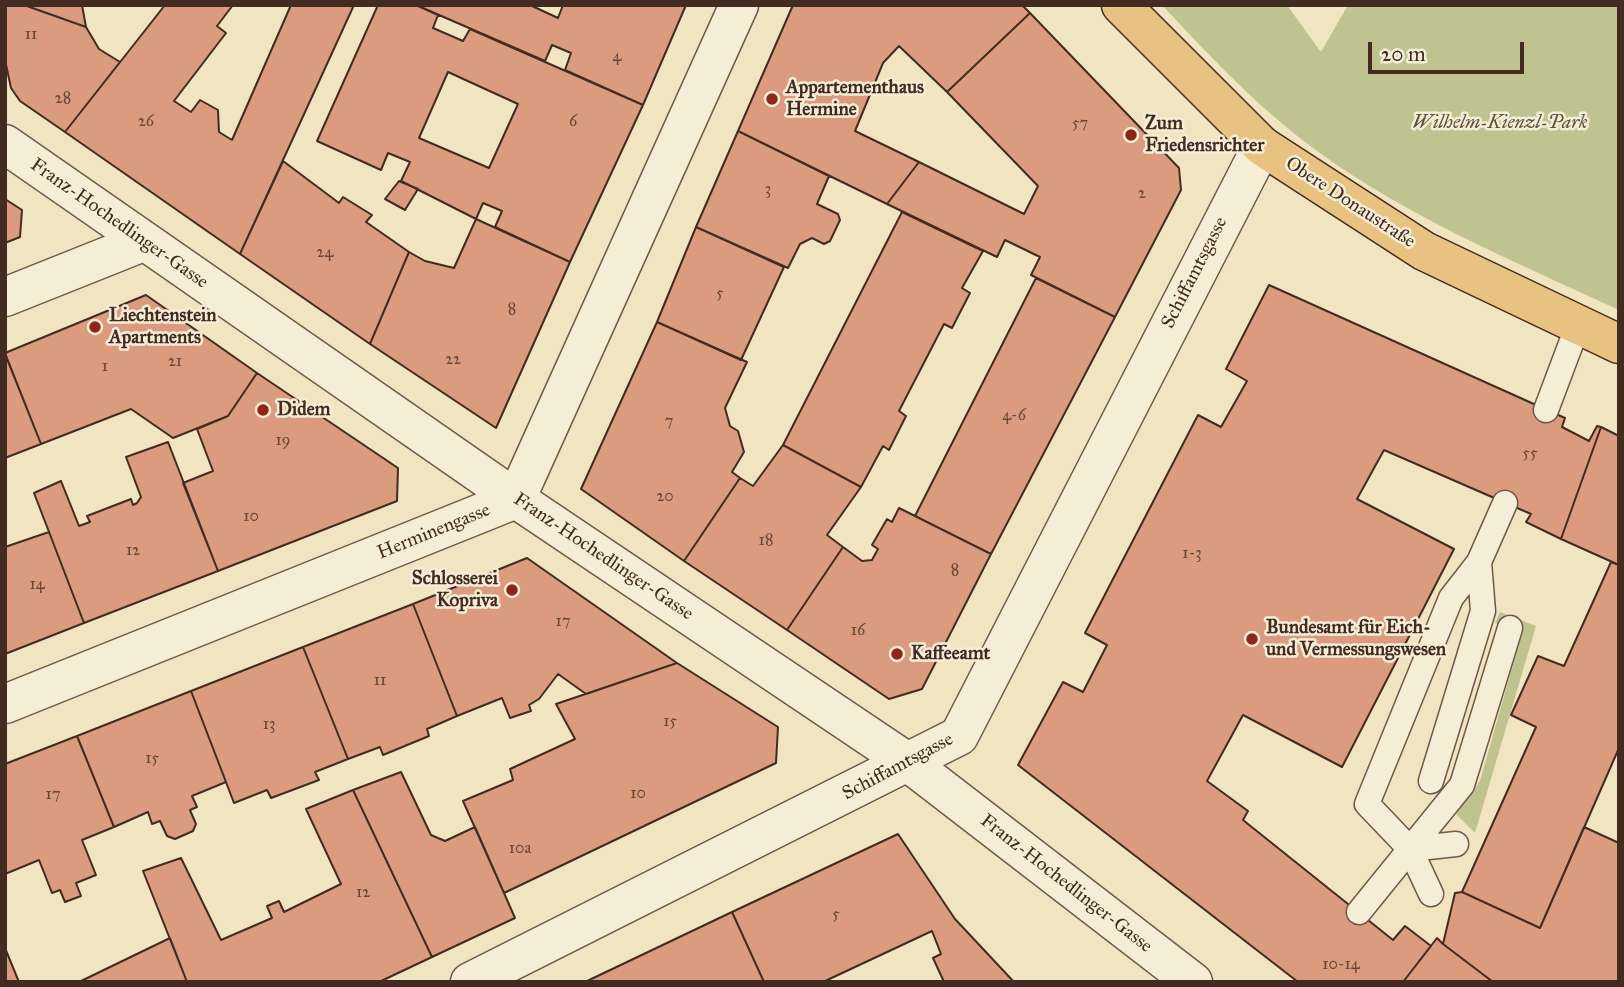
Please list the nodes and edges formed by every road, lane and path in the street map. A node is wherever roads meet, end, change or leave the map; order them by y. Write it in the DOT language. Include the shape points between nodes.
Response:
graph roads {
  1 [pos="740,5"];
  2 [pos="1121,5"];
  3 [pos="5,144"];
  4 [pos="1262,146"];
  5 [pos="143,242"];
  6 [pos="5,297"];
  7 [pos="1578,324"];
  8 [pos="1619,344"];
  9 [pos="1546,410"];
  10 [pos="516,499"];
  11 [pos="1505,503"];
  12 [pos="1479,562"];
  13 [pos="1510,628"];
  14 [pos="5,704"];
  15 [pos="909,763"];
  16 [pos="1431,781"];
  17 [pos="1457,844"];
  18 [pos="1410,849"];
  19 [pos="1431,894"];
  20 [pos="1359,912"];
  21 [pos="516,972"];
  22 [pos="470,982"];
  23 [pos="1193,982"];
  1 -- 10 [label="street"];
  2 -- 4 [label="main road, Obere Donaustraße"];
  3 -- 5 [label="street, Franz-Hochedlinger-Gasse"];
  4 -- 7 [label="main road, Obere Donaustraße" via="1424,251"];
  4 -- 15 [label="street, Schiffamtsgasse" via="959,736"];
  5 -- 6 [label="street"];
  5 -- 10 [label="street, Franz-Hochedlinger-Gasse"];
  7 -- 8 [label="main road, Obere Donaustraße"];
  7 -- 9 [label="lane"];
  10 -- 14 [label="street, Herminengasse"];
  10 -- 15 [label="street, Franz-Hochedlinger-Gasse"];
  11 -- 12 [label="lane"];
  12 -- 16 [label="lane" via="1483,611"];
  12 -- 18 [label="lane" via="1451,598 1367,804"];
  13 -- 18 [label="lane" via="1462,785"];
  15 -- 21 [label="street, Schiffamtsgasse"];
  15 -- 23 [label="street, Franz-Hochedlinger-Gasse"];
  17 -- 18 [label="lane"];
  18 -- 19 [label="lane"];
  18 -- 20 [label="lane"];
  21 -- 22 [label="street, Schiffamtsgasse"];
}
